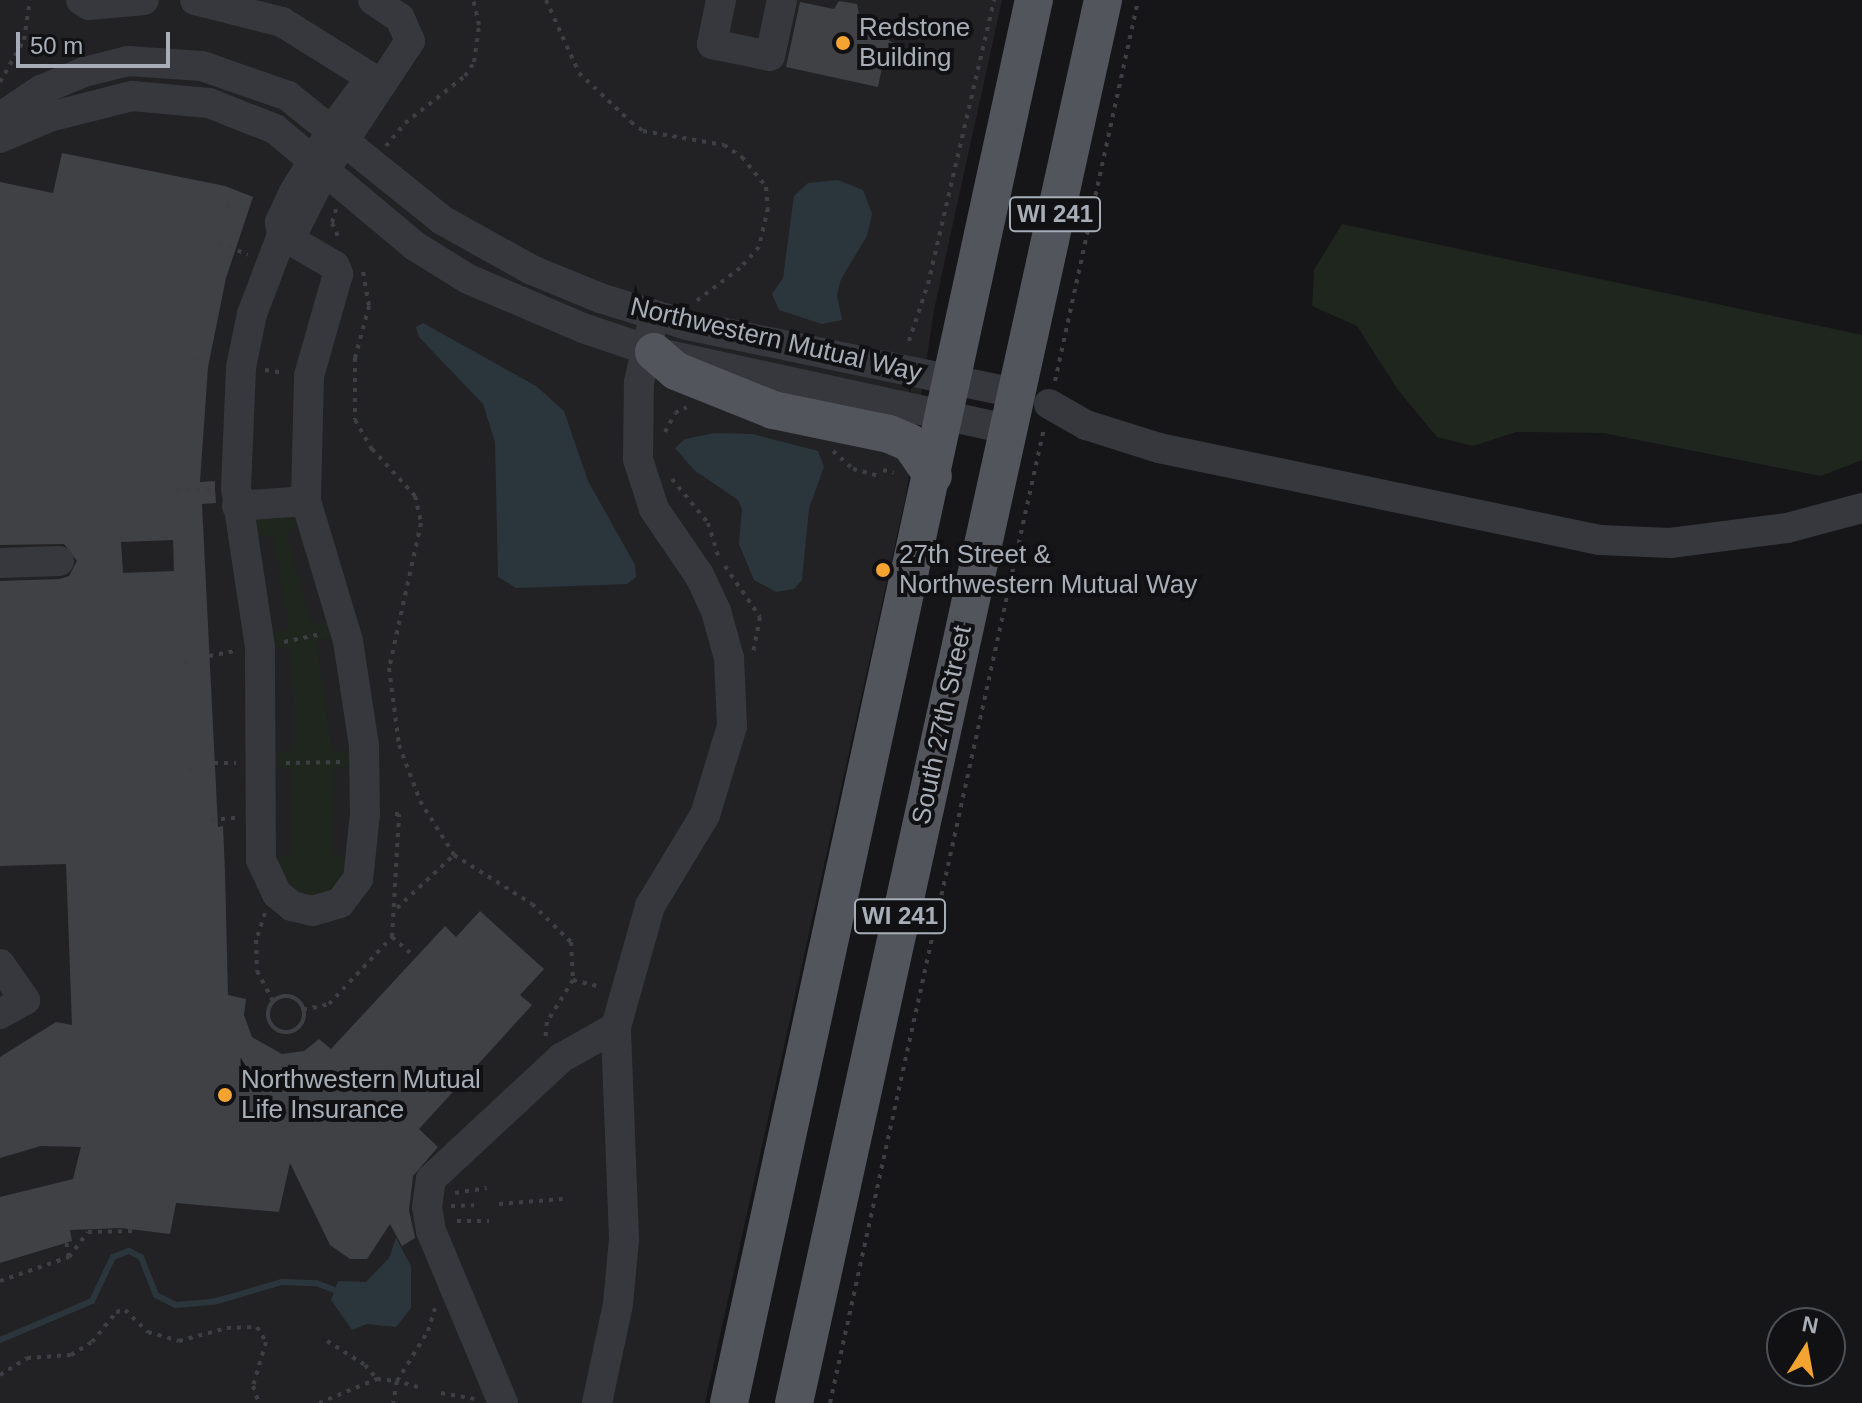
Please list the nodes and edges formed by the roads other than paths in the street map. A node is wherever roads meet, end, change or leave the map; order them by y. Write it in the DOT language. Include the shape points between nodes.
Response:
graph roads {
  1 [pos="81,0"];
  2 [pos="144,0"];
  3 [pos="195,0"];
  4 [pos="373,0"];
  5 [pos="721,0"];
  6 [pos="782,0"];
  7 [pos="1034,0"];
  8 [pos="1103,0"];
  9 [pos="378,82"];
  10 [pos="0,127"];
  11 [pos="338,135"];
  12 [pos="0,138"];
  13 [pos="318,166"];
  14 [pos="282,235"];
  15 [pos="651,339"];
  16 [pos="954,380"];
  17 [pos="1024,409"];
  18 [pos="946,416"];
  19 [pos="933,476"];
  20 [pos="226,498"];
  21 [pos="306,501"];
  22 [pos="1862,508"];
  23 [pos="59,561"];
  24 [pos="0,563"];
  25 [pos="0,964"];
  26 [pos="0,1014"];
  27 [pos="616,1027"];
  28 [pos="491,1400"];
  29 [pos="597,1403"];
  30 [pos="729,1403"];
  31 [pos="794,1403"];
  1 -- 2 [label="street" via="89,5"];
  3 -- 9 [label="street" via="282,22"];
  4 -- 9 [label="street" via="410,31 410,41"];
  5 -- 6 [label="street" via="712,44 770,56"];
  7 -- 16 [label="main road, WI 241"];
  8 -- 17 [label="main road, South 27th Street / WI 241"];
  9 -- 11 [label="street" via="375,97"];
  10 -- 11 [label="street, Northwestern Mutual Way" via="8,112 41,90 128,61 202,66 246,78 288,96"];
  11 -- 13 [label="street"];
  11 -- 15 [label="street, Northwestern Mutual Way" via="442,220"];
  12 -- 13 [label="street, Northwestern Mutual Way" via="87,105 162,95 247,115"];
  13 -- 14 [label="street" via="280,222"];
  13 -- 15 [label="street, Northwestern Mutual Way" via="415,246 468,279"];
  14 -- 20 [label="street" via="252,314"];
  14 -- 21 [label="street" via="335,266 338,274 309,376"];
  15 -- 16 [label="street, Northwestern Mutual Way"];
  15 -- 18 [label="street, Northwestern Mutual Way"];
  15 -- 19 [label="main road" via="676,371 773,410 910,443"];
  15 -- 27 [label="street" via="635,417 638,459 654,509 699,575 716,611 729,658 732,726 705,815 650,906"];
  16 -- 17 [label="street, Northwestern Mutual Way"];
  16 -- 18 [label="main road, WI 241"];
  17 -- 18 [label="street, Northwestern Mutual Way"];
  17 -- 22 [label="street" via="1159,448 1600,540 1670,543 1787,528"];
  17 -- 31 [label="main road, South 27th Street / WI 241"];
  18 -- 19 [label="main road, WI 241"];
  19 -- 30 [label="main road, WI 241"];
  20 -- 21 [label="street"];
  20 -- 21 [label="street" via="260,647 261,860 277,894 292,906 312,911 328,909 350,894 363,853 365,762 344,629"];
  23 -- 24 [label="street"];
  25 -- 26 [label="street" via="25,1000"];
  27 -- 28 [label="street" via="561,1058 431,1179 431,1231"];
  27 -- 29 [label="street" via="624,1239 618,1304"];
}
